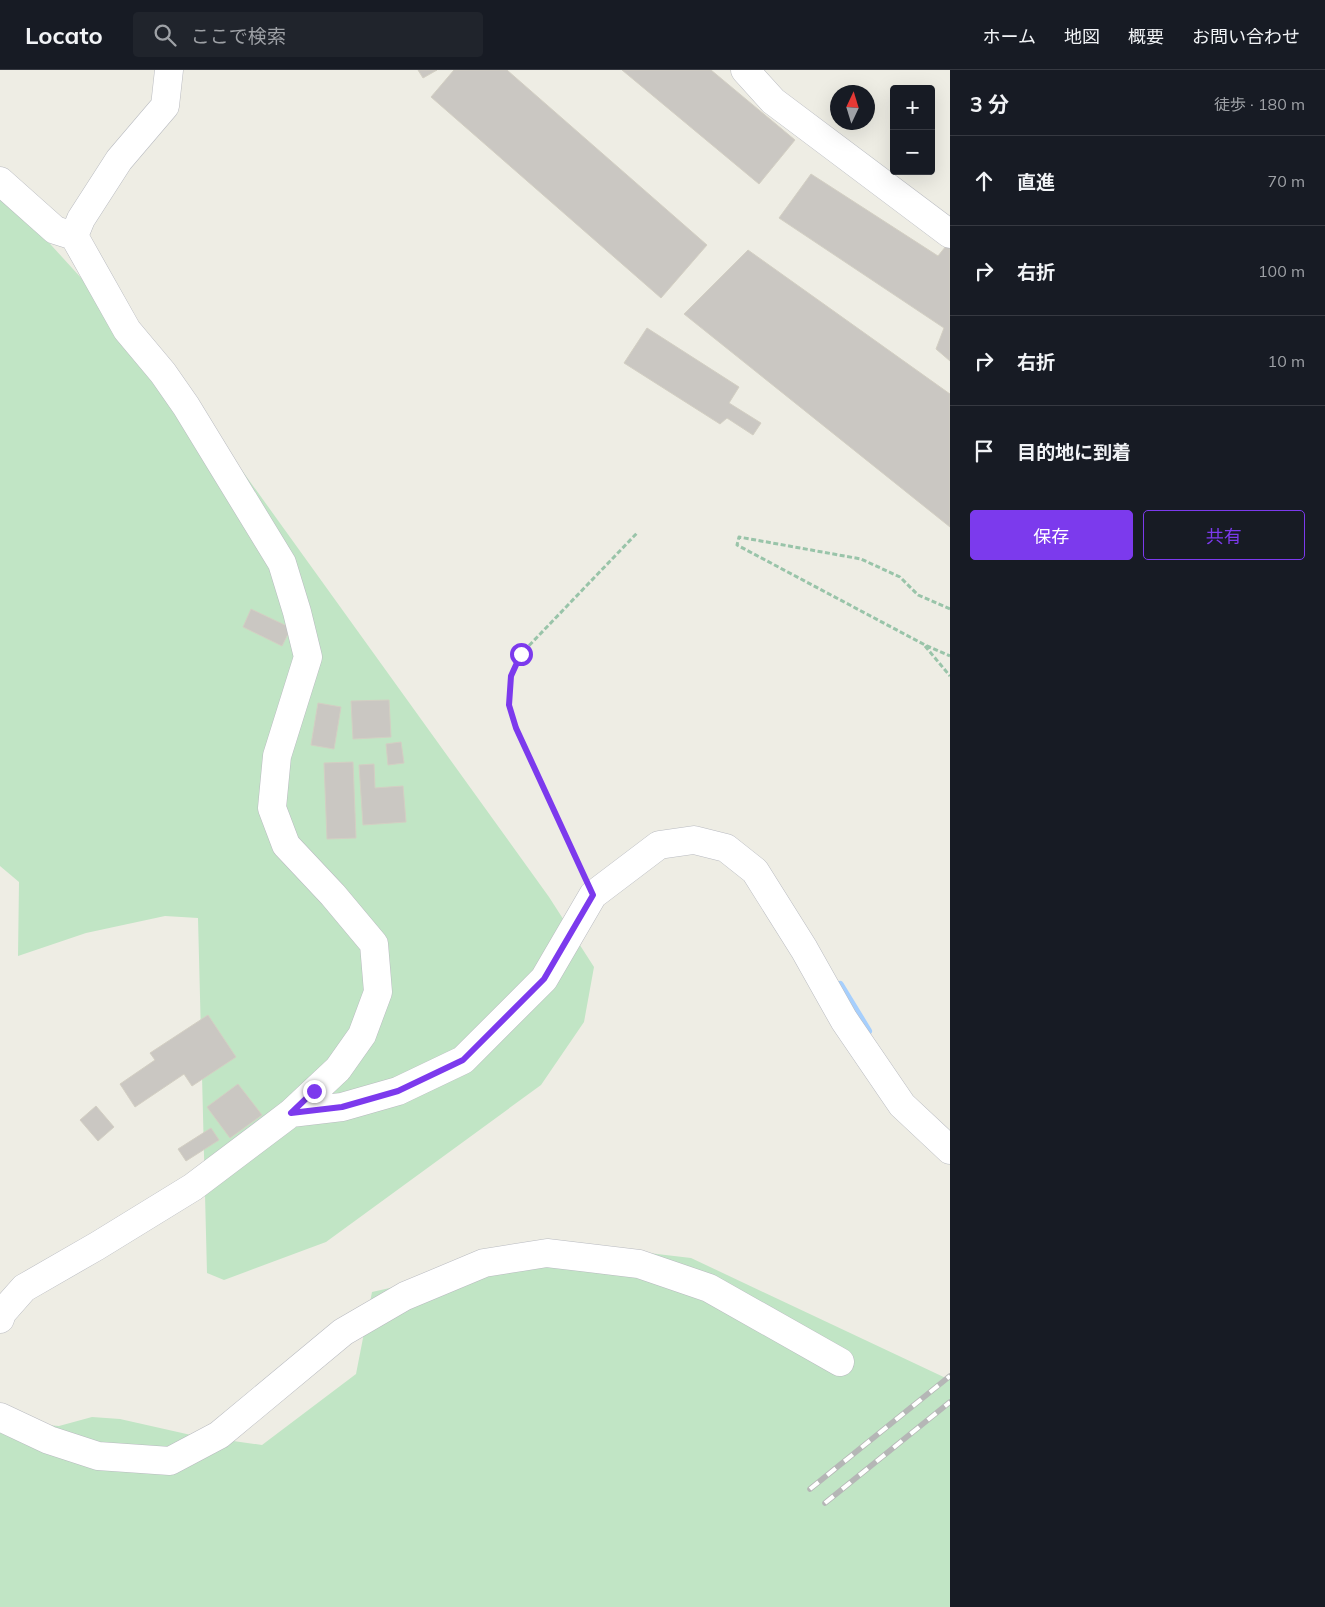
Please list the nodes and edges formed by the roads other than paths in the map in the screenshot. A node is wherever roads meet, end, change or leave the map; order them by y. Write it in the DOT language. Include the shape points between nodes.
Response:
graph roads {
  1 [pos="169,70"];
  2 [pos="744,70"];
  3 [pos="0,181"];
  4 [pos="950,234"];
  5 [pos="74,236"];
  6 [pos="291,1113"];
  7 [pos="950,1150"];
  8 [pos="0,1319"];
  9 [pos="840,1362"];
  10 [pos="0,1417"];
  1 -- 5 [label="street" via="165,106 119,160 81,219"];
  2 -- 4 [label="street" via="773,101"];
  3 -- 5 [label="street" via="55,230"];
  5 -- 6 [label="street" via="127,330 163,372 186,406 282,563 297,612 308,657 277,756 272,808 286,845 374,944 378,992 362,1035 338,1069"];
  6 -- 7 [label="street" via="342,1107 398,1091 463,1060 544,979 593,895 660,845 694,840 726,848 755,871 844,1020 902,1105"];
  6 -- 8 [label="street" via="193,1187 24,1288"];
  9 -- 10 [label="street" via="709,1288 639,1264 547,1253 484,1263 405,1296 343,1332 219,1435 170,1461 98,1456 49,1440"];
}
